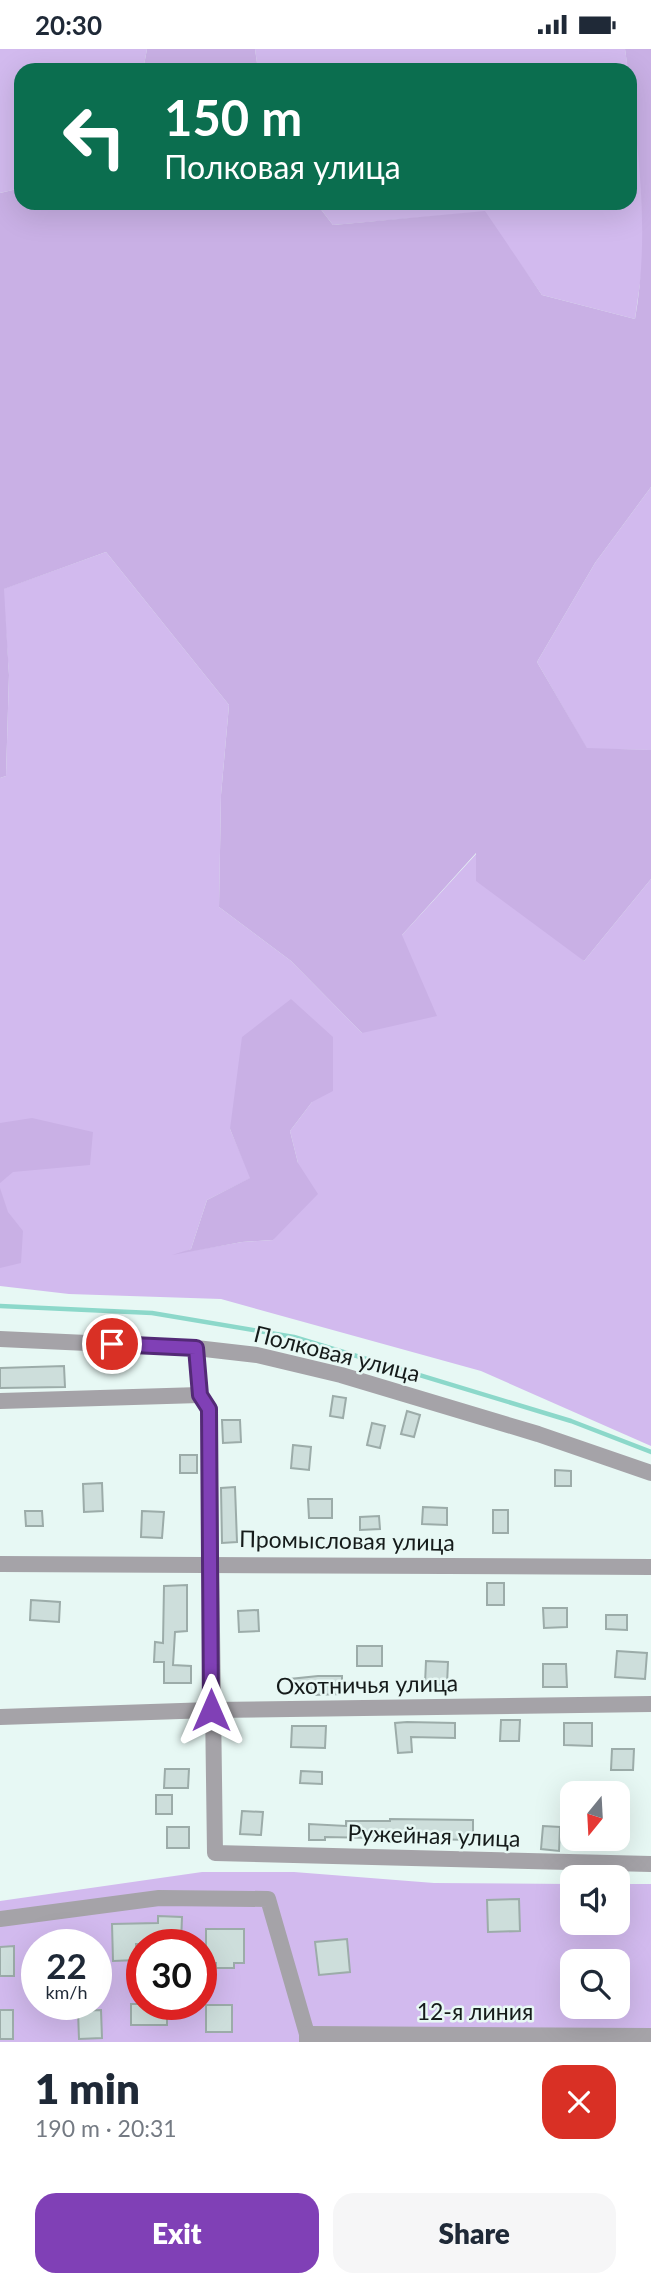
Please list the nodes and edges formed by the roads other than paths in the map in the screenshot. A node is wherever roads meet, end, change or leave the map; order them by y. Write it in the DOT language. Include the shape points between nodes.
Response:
graph roads {
  1 [pos="0,1339"];
  2 [pos="196,1348"];
  3 [pos="200,1395"];
  4 [pos="0,1401"];
  5 [pos="651,1473"];
  6 [pos="210,1563"];
  7 [pos="0,1564"];
  8 [pos="651,1567"];
  9 [pos="651,1704"];
  10 [pos="211,1710"];
  11 [pos="0,1717"];
  12 [pos="651,1864"];
  13 [pos="0,1919"];
  14 [pos="651,2036"];
  15 [pos="307,2038"];
  1 -- 2 [label="street, Полковая улица"];
  2 -- 3 [label="street"];
  2 -- 5 [label="street, Полковая улица" via="257,1355 341,1375"];
  3 -- 4 [label="street"];
  3 -- 6 [label="street" via="209,1409"];
  6 -- 7 [label="street, Промысловая улица"];
  6 -- 8 [label="street, Промысловая улица"];
  6 -- 10 [label="street"];
  9 -- 10 [label="street, Охотничья улица"];
  10 -- 11 [label="street, Охотничья улица"];
  10 -- 12 [label="street, Ружейная улица" via="215,1853"];
  13 -- 15 [label="street" via="159,1898 268,1899"];
  14 -- 15 [label="street, 12-я линия"];
}
